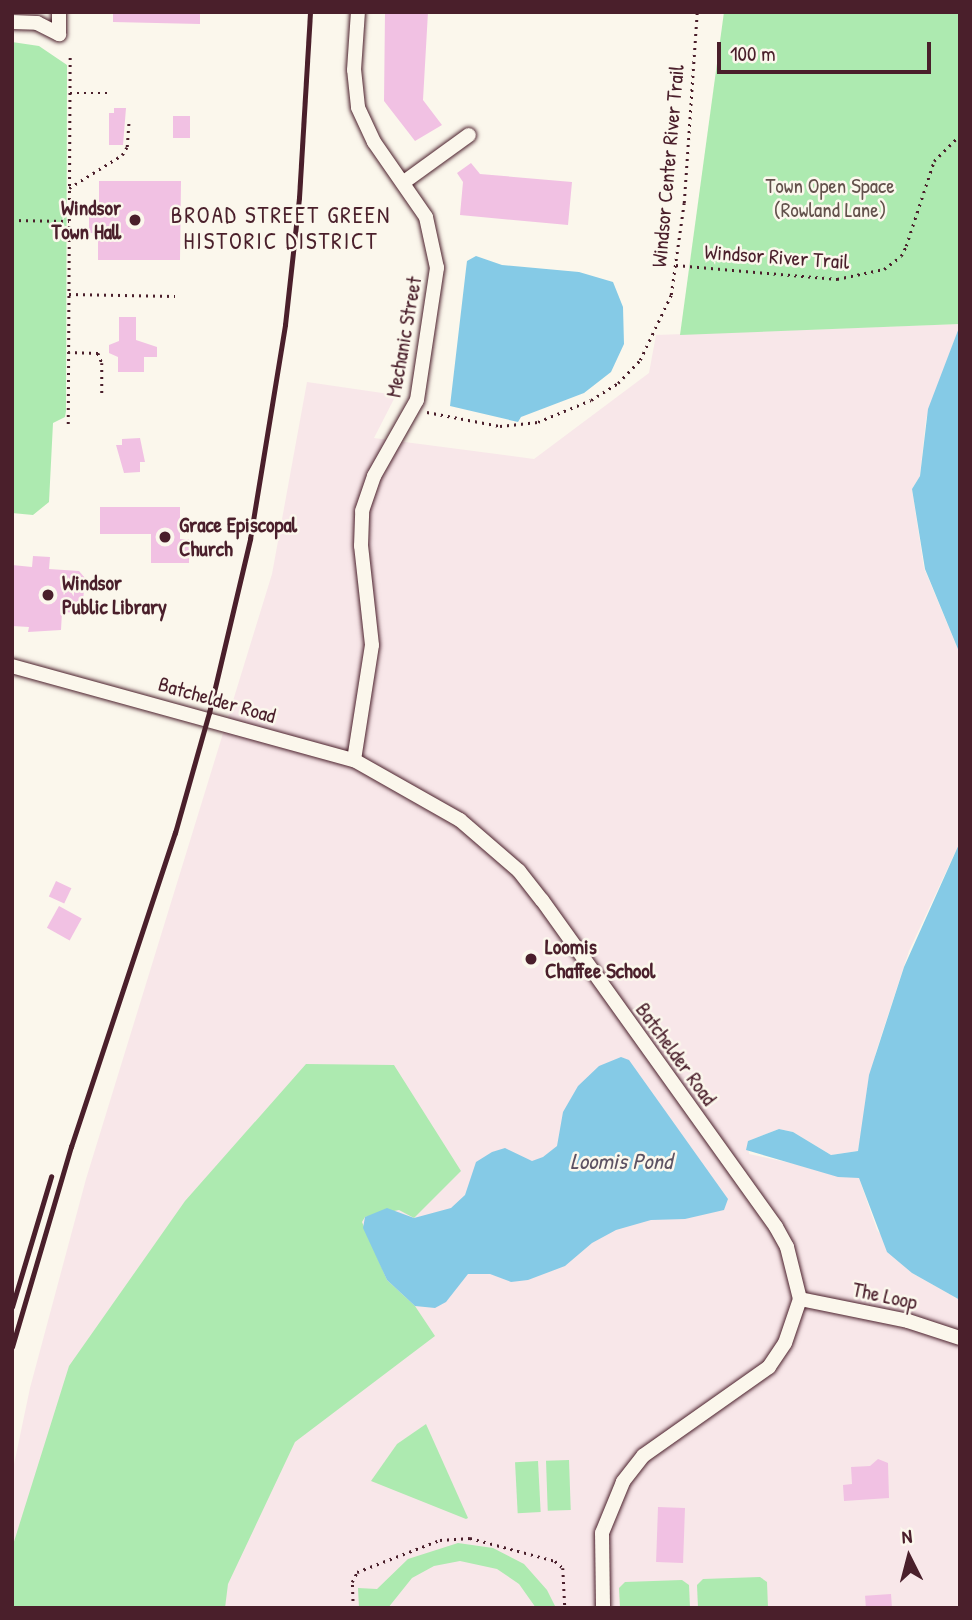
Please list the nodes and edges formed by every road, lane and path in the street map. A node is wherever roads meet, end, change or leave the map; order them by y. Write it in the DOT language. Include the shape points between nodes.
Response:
graph roads {
  1 [pos="59,12"];
  2 [pos="358,12"];
  3 [pos="697,12"];
  4 [pos="12,22"];
  5 [pos="70,56"];
  6 [pos="69,93"];
  7 [pos="108,93"];
  8 [pos="129,120"];
  9 [pos="469,135"];
  10 [pos="960,135"];
  11 [pos="404,182"];
  12 [pos="69,188"];
  13 [pos="12,220"];
  14 [pos="69,221"];
  15 [pos="676,265"];
  16 [pos="69,294"];
  17 [pos="175,296"];
  18 [pos="68,352"];
  19 [pos="102,393"];
  20 [pos="414,408"];
  21 [pos="68,425"];
  22 [pos="12,666"];
  23 [pos="354,760"];
  24 [pos="800,1299"];
  25 [pos="960,1338"];
  26 [pos="353,1608"];
  27 [pos="565,1608"];
  28 [pos="603,1608"];
  1 -- 4 [label="street" via="59,34 37,23"];
  2 -- 11 [label="street, Mechanic Street" via="354,71 358,107 374,142"];
  3 -- 15 [label="path, Windsor Center River Trail"];
  5 -- 6 [label="path"];
  6 -- 7 [label="path"];
  6 -- 12 [label="path"];
  8 -- 12 [label="path" via="122,155"];
  9 -- 11 [label="street"];
  10 -- 15 [label="path, Windsor River Trail" via="934,161 916,223 894,263 850,279"];
  11 -- 20 [label="street, Mechanic Street" via="426,217 437,268"];
  12 -- 14 [label="path"];
  13 -- 14 [label="path"];
  14 -- 16 [label="path"];
  15 -- 20 [label="path, Windsor Center River Trail" via="668,308 640,359 618,383 576,408 538,422 500,425"];
  16 -- 17 [label="path"];
  16 -- 18 [label="path"];
  18 -- 19 [label="path" via="97,352 102,363"];
  18 -- 21 [label="path"];
  20 -- 23 [label="street, Mechanic Street" via="374,476 362,511 360,546 372,645"];
  22 -- 23 [label="street, Batchelder Road"];
  23 -- 24 [label="street, Batchelder Road" via="460,820 519,871 776,1227 787,1247"];
  24 -- 25 [label="street, The Loop" via="908,1321"];
  24 -- 28 [label="street" via="785,1342 769,1367 643,1456 623,1482 602,1533"];
  26 -- 27 [label="path" via="352,1582 357,1572 440,1540 470,1538 555,1561 563,1567"];
}
